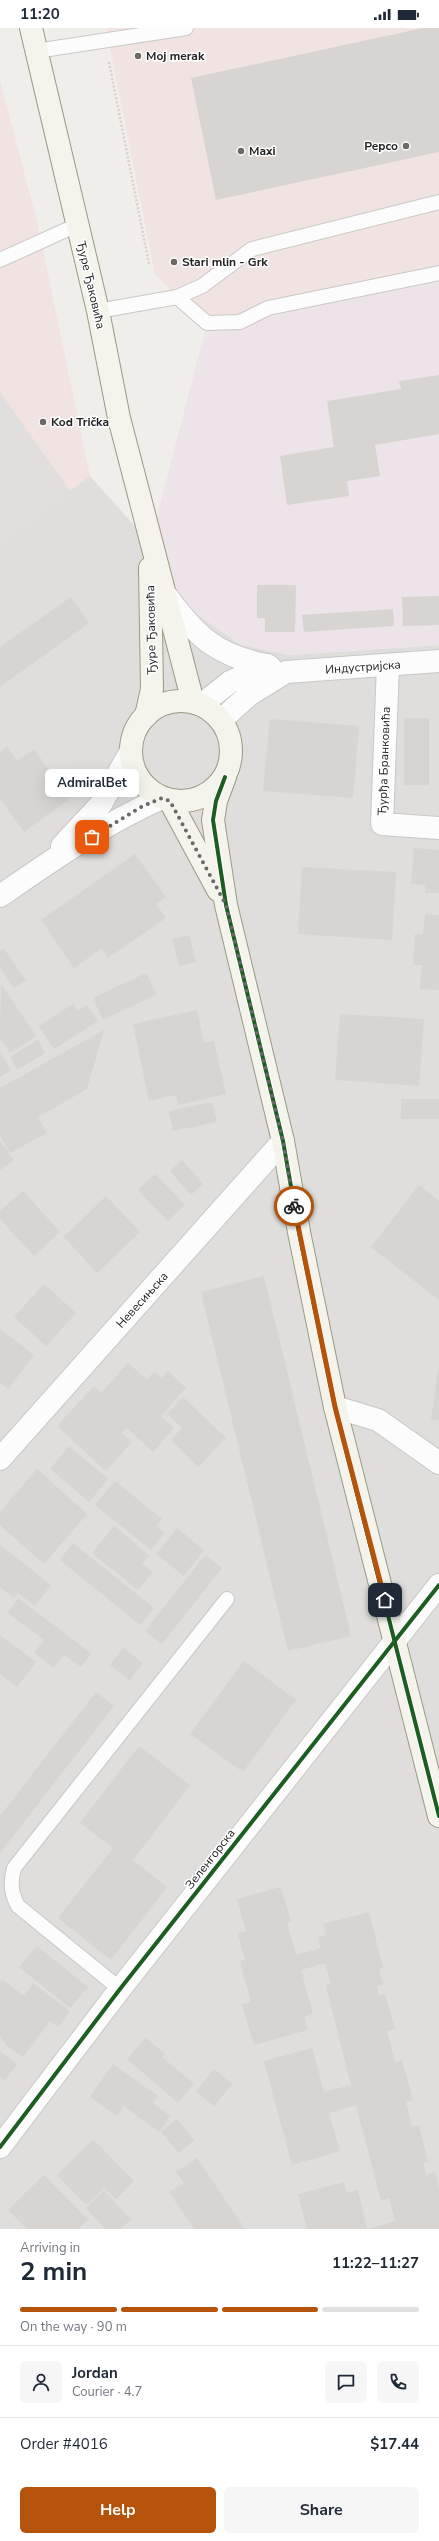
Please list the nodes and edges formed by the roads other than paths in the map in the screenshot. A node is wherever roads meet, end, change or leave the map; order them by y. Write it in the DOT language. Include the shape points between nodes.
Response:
graph roads {
  1 [pos="31,28"];
  2 [pos="186,28"];
  3 [pos="36,51"];
  4 [pos="439,202"];
  5 [pos="77,225"];
  6 [pos="0,260"];
  7 [pos="439,273"];
  8 [pos="177,297"];
  9 [pos="98,311"];
  10 [pos="150,543"];
  11 [pos="166,595"];
  12 [pos="439,661"];
  13 [pos="388,665"];
  14 [pos="277,669"];
  15 [pos="197,704"];
  16 [pos="146,716"];
  17 [pos="221,720"];
  18 [pos="131,751"];
  19 [pos="225,777"];
  20 [pos="166,800"];
  21 [pos="439,828"];
  22 [pos="44,866"];
  23 [pos="0,896"];
  24 [pos="226,905"];
  25 [pos="283,1141"];
  26 [pos="335,1407"];
  27 [pos="0,1459"];
  28 [pos="439,1463"];
  29 [pos="439,1586"];
  30 [pos="227,1599"];
  31 [pos="396,1642"];
  32 [pos="439,1816"];
  33 [pos="120,1989"];
  34 [pos="0,2147"];
  1 -- 3 [label="street, Ђуре Ђаковића"];
  2 -- 3 [label="lane"];
  3 -- 5 [label="street, Ђуре Ђаковића"];
  4 -- 8 [label="lane" via="252,249 202,286"];
  5 -- 6 [label="lane"];
  5 -- 9 [label="street, Ђуре Ђаковића"];
  7 -- 8 [label="lane" via="268,308 240,322 207,323"];
  8 -- 9 [label="lane"];
  9 -- 10 [label="street, Ђуре Ђаковића" via="119,418"];
  10 -- 11 [label="street, Ђуре Ђаковића"];
  10 -- 16 [label="street, Ђуре Ђаковића" via="152,689"];
  11 -- 14 [label="street" via="189,626 218,648 240,660"];
  11 -- 15 [label="street, Ђуре Ђаковића"];
  12 -- 13 [label="street, Индустријска"];
  13 -- 14 [label="street, Индустријска"];
  13 -- 21 [label="street, Ђурђа Бранковића" via="382,824"];
  14 -- 15 [label="street, Индустријска" via="230,682"];
  14 -- 17 [label="street, Индустријска"];
  15 -- 16 [label="street" via="168,703"];
  15 -- 17 [label="street"];
  16 -- 18 [label="street" via="133,738"];
  17 -- 19 [label="street" via="232,748"];
  18 -- 20 [label="street" via="139,779 149,790"];
  18 -- 22 [label="street" via="101,804"];
  19 -- 20 [label="street" via="215,789 201,798 186,802"];
  19 -- 24 [label="street" via="216,800 213,820"];
  20 -- 22 [label="street" via="141,807"];
  20 -- 24 [label="street"];
  22 -- 23 [label="street"];
  24 -- 25 [label="street"];
  25 -- 26 [label="street"];
  25 -- 27 [label="street, Невесињска"];
  26 -- 28 [label="street" via="378,1420"];
  26 -- 31 [label="street"];
  29 -- 31 [label="street, Зеленгорска"];
  30 -- 33 [label="lane" via="14,1868 11,1877 13,1897 18,1906"];
  31 -- 32 [label="street"];
  31 -- 33 [label="street, Зеленгорска"];
  33 -- 34 [label="street, Зеленгорска"];
}
